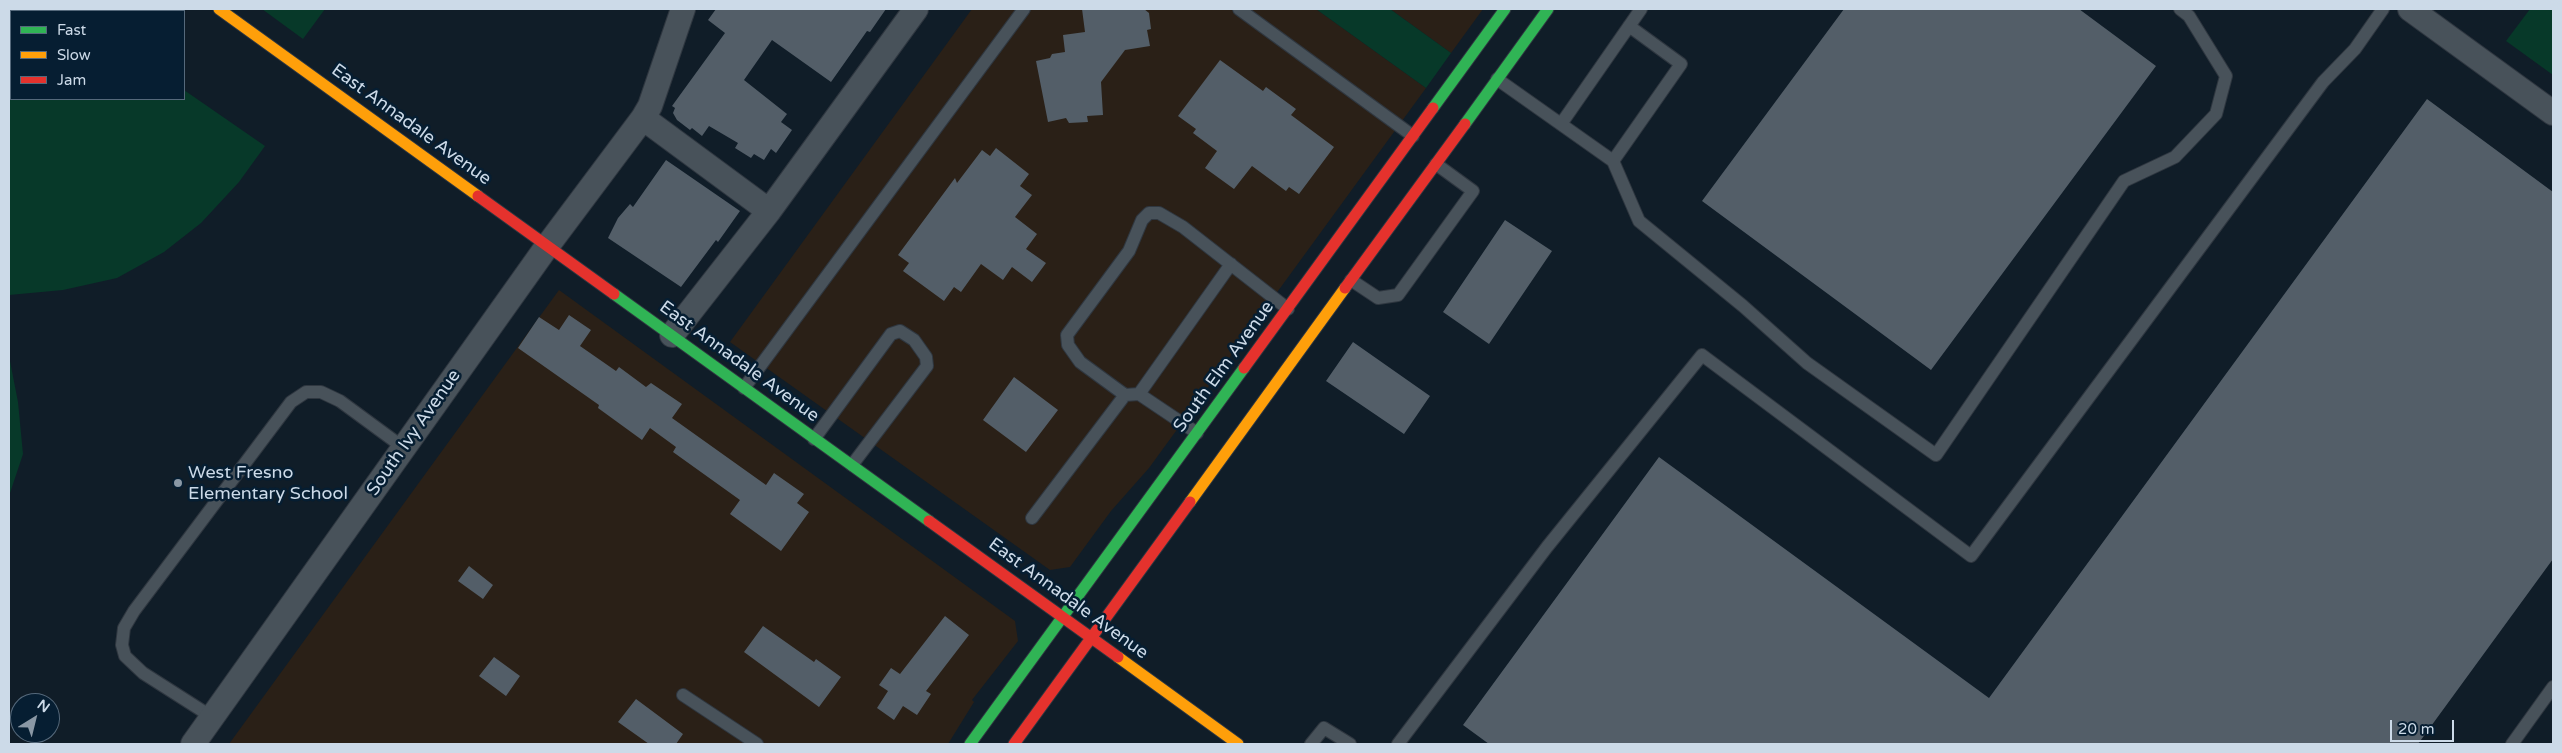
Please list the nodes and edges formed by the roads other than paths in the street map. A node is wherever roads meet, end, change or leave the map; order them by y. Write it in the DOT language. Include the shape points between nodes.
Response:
graph roads {
  1 [pos="219,9"];
  2 [pos="683,9"];
  3 [pos="916,9"];
  4 [pos="1024,9"];
  5 [pos="1239,9"];
  6 [pos="1505,9"];
  7 [pos="1548,9"];
  8 [pos="1641,9"];
  9 [pos="2180,9"];
  10 [pos="2384,9"];
  11 [pos="2410,9"];
  12 [pos="1629,26"];
  13 [pos="1497,79"];
  14 [pos="2553,113"];
  15 [pos="644,118"];
  16 [pos="1562,124"];
  17 [pos="1413,136"];
  18 [pos="1613,161"];
  19 [pos="1436,164"];
  20 [pos="769,211"];
  21 [pos="548,245"];
  22 [pos="1231,264"];
  23 [pos="1351,280"];
  24 [pos="1288,309"];
  25 [pos="672,335"];
  26 [pos="744,388"];
  27 [pos="1139,394"];
  28 [pos="1125,395"];
  29 [pos="1198,433"];
  30 [pos="814,439"];
  31 [pos="404,448"];
  32 [pos="852,465"];
  33 [pos="1032,518"];
  34 [pos="1064,617"];
  35 [pos="1092,637"];
  36 [pos="2553,687"];
  37 [pos="683,695"];
  38 [pos="212,717"];
  39 [pos="193,744"];
  40 [pos="756,744"];
  41 [pos="970,744"];
  42 [pos="1014,744"];
  43 [pos="1238,744"];
  44 [pos="1311,744"];
  45 [pos="1350,744"];
  46 [pos="1398,744"];
  47 [pos="2512,744"];
  1 -- 21 [label="main road, East Annadale Avenue"];
  2 -- 15 [label="street, South Ivy Avenue"];
  3 -- 20 [label="street"];
  4 -- 26 [label="lane"];
  5 -- 17 [label="lane"];
  6 -- 17 [label="main road, South Elm Avenue"];
  7 -- 13 [label="main road"];
  8 -- 12 [label="lane"];
  9 -- 18 [label="lane" via="2189,16 2226,76 2216,114 2175,157 2124,181 1936,454 1807,363 1743,306 1639,222"];
  10 -- 46 [label="lane" via="2355,49 2323,82 1971,556 1702,355 1547,547"];
  11 -- 14 [label="street"];
  12 -- 16 [label="lane"];
  12 -- 18 [label="lane" via="1681,64"];
  13 -- 16 [label="lane"];
  13 -- 19 [label="main road"];
  15 -- 20 [label="street"];
  15 -- 21 [label="street, South Ivy Avenue"];
  16 -- 18 [label="lane"];
  17 -- 24 [label="main road, South Elm Avenue"];
  19 -- 23 [label="main road"];
  19 -- 23 [label="lane" via="1473,191 1398,295 1378,298"];
  20 -- 25 [label="street"];
  21 -- 25 [label="main road, East Annadale Avenue"];
  21 -- 31 [label="street, South Ivy Avenue"];
  22 -- 24 [label="lane"];
  22 -- 27 [label="lane"];
  22 -- 28 [label="lane" via="1183,226 1159,213 1149,213 1142,220 1129,251 1067,335 1068,345 1080,362"];
  23 -- 35 [label="main road"];
  24 -- 29 [label="main road, South Elm Avenue"];
  25 -- 26 [label="main road, East Annadale Avenue"];
  26 -- 30 [label="main road, East Annadale Avenue"];
  27 -- 28 [label="lane"];
  27 -- 29 [label="lane"];
  28 -- 33 [label="lane"];
  29 -- 34 [label="main road, South Elm Avenue"];
  30 -- 32 [label="main road, East Annadale Avenue"];
  30 -- 32 [label="lane" via="891,334 900,331 914,340 926,357 927,366"];
  31 -- 38 [label="street, South Ivy Avenue"];
  31 -- 38 [label="lane" via="340,401 321,392 306,392 291,402 134,611 124,628 122,645 126,656 143,673"];
  32 -- 34 [label="main road, East Annadale Avenue"];
  34 -- 35 [label="main road, East Annadale Avenue"];
  34 -- 41 [label="main road, South Elm Avenue"];
  35 -- 42 [label="main road"];
  35 -- 43 [label="main road, East Annadale Avenue"];
  36 -- 47 [label="lane"];
  37 -- 40 [label="lane"];
  38 -- 39 [label="street, South Ivy Avenue"];
  44 -- 45 [label="lane" via="1324,728"];
}
